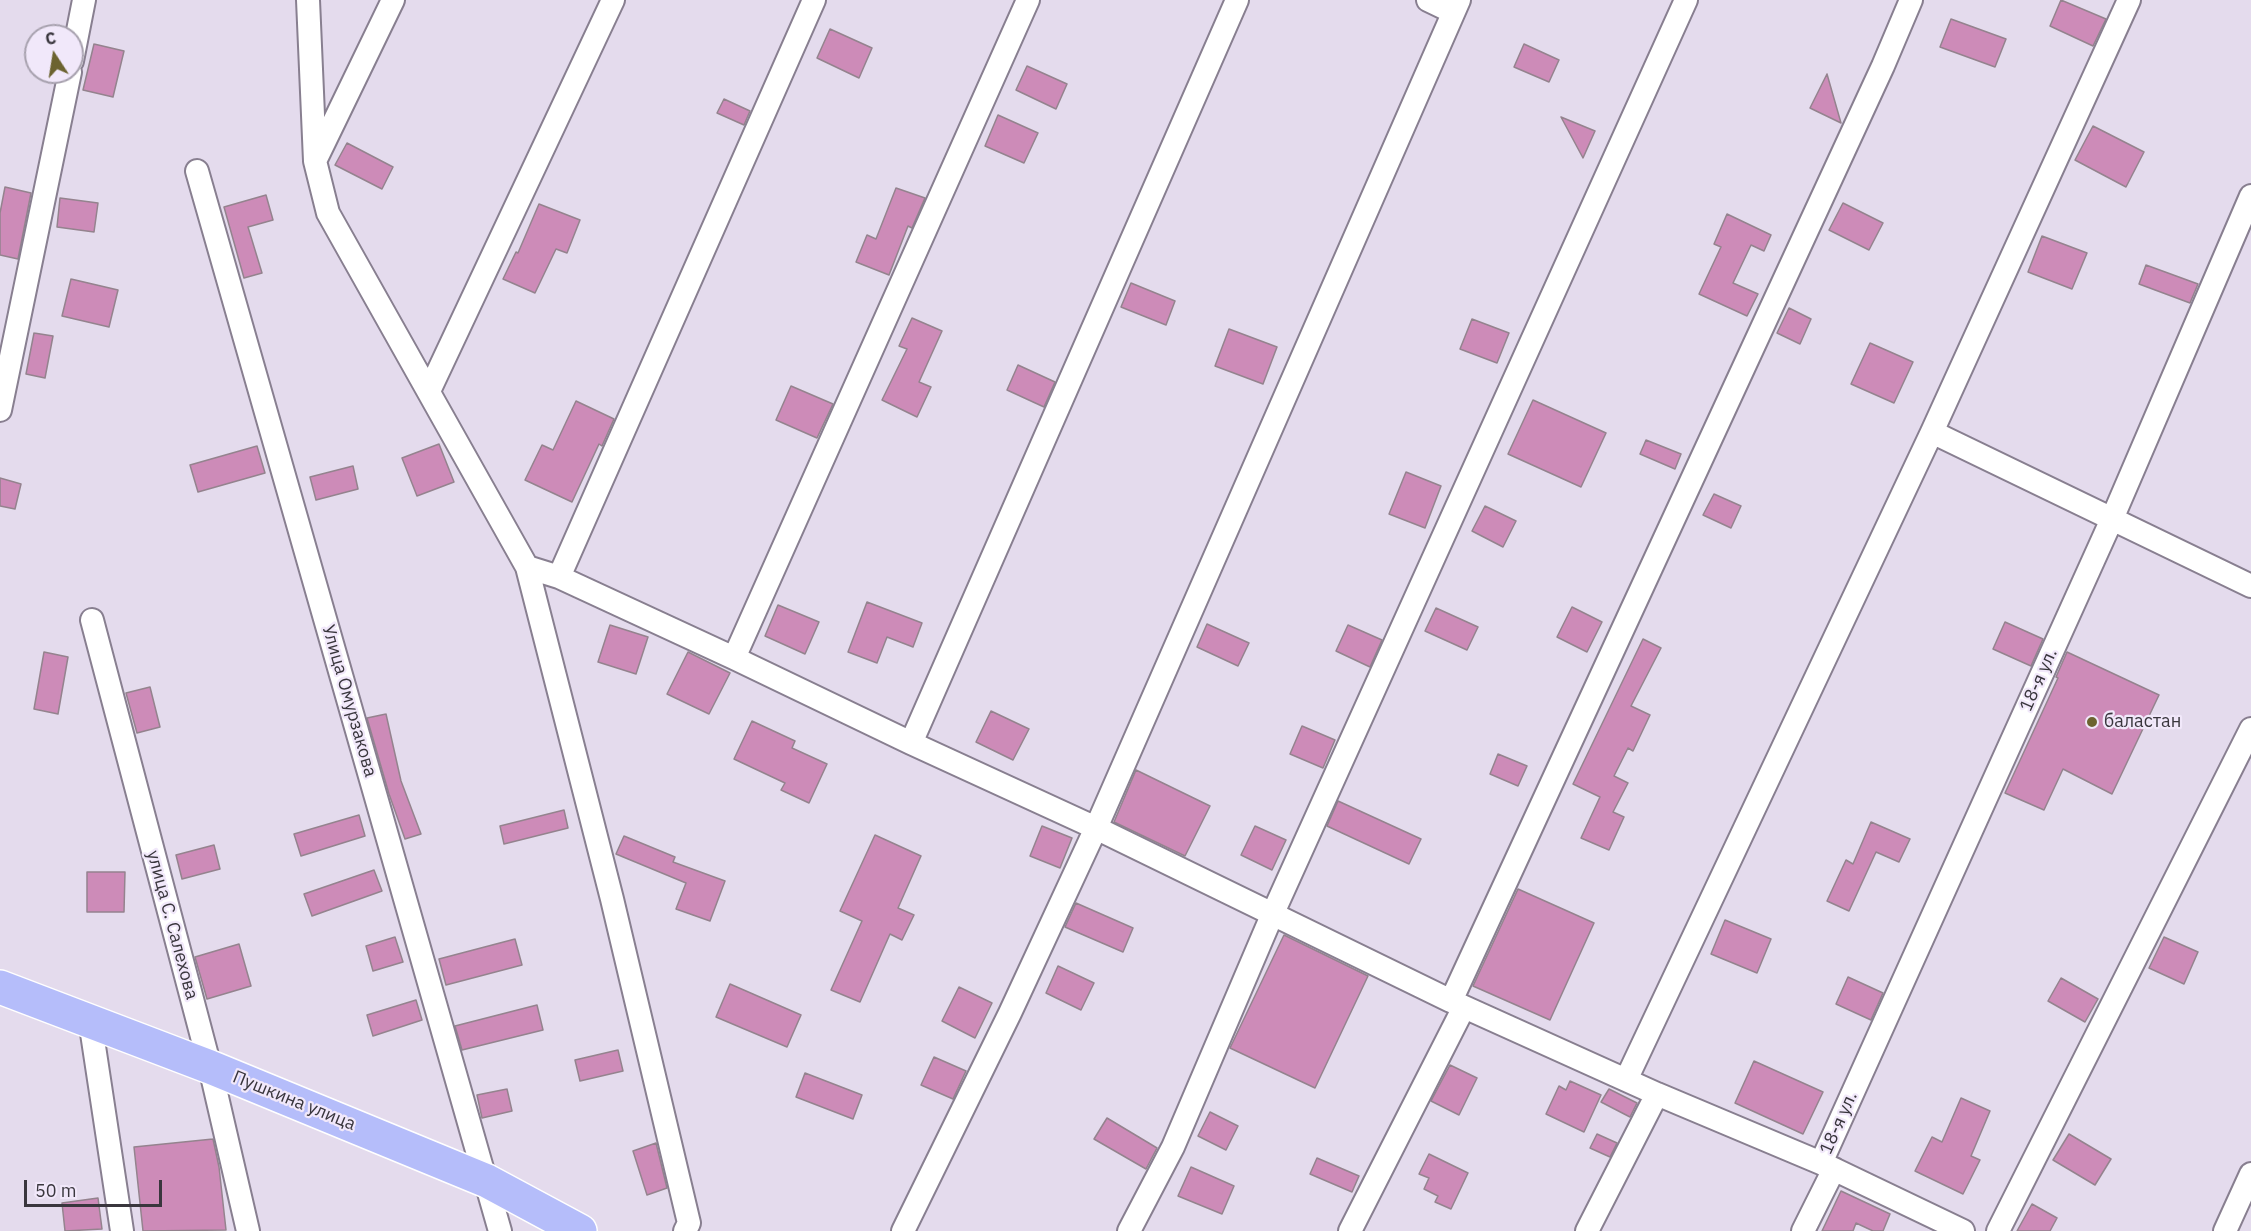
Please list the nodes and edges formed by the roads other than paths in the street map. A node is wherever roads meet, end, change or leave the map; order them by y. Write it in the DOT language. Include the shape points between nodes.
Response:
graph roads {
  1 [pos="84,0"];
  2 [pos="308,0"];
  3 [pos="393,0"];
  4 [pos="613,0"];
  5 [pos="814,0"];
  6 [pos="1028,0"];
  7 [pos="1237,0"];
  8 [pos="1428,0"];
  9 [pos="1686,0"];
  10 [pos="1911,0"];
  11 [pos="2129,0"];
  12 [pos="1456,6"];
  13 [pos="79,24"];
  14 [pos="68,84"];
  15 [pos="315,161"];
  16 [pos="197,171"];
  17 [pos="2251,195"];
  18 [pos="429,391"];
  19 [pos="0,410"];
  20 [pos="1932,432"];
  21 [pos="2112,519"];
  22 [pos="527,567"];
  23 [pos="559,577"];
  24 [pos="2251,586"];
  25 [pos="92,620"];
  26 [pos="734,658"];
  27 [pos="2251,729"];
  28 [pos="911,743"];
  29 [pos="1096,828"];
  30 [pos="1273,913"];
  31 [pos="0,987"];
  32 [pos="1458,1004"];
  33 [pos="90,1020"];
  34 [pos="210,1067"];
  35 [pos="1626,1080"];
  36 [pos="1657,1094"];
  37 [pos="1827,1166"];
  38 [pos="2251,1174"];
  39 [pos="487,1181"];
  40 [pos="122,1231"];
  41 [pos="248,1231"];
  42 [pos="500,1231"];
  43 [pos="580,1231"];
  44 [pos="686,1231"];
  45 [pos="903,1231"];
  46 [pos="1129,1231"];
  47 [pos="1350,1231"];
  48 [pos="1587,1231"];
  49 [pos="1803,1231"];
  50 [pos="1963,1231"];
  51 [pos="1998,1231"];
  52 [pos="2226,1231"];
  1 -- 13 [label="street"];
  2 -- 15 [label="street"];
  3 -- 15 [label="street"];
  4 -- 18 [label="street"];
  5 -- 23 [label="street"];
  6 -- 26 [label="street"];
  7 -- 28 [label="street"];
  8 -- 12 [label="street"];
  9 -- 30 [label="street"];
  10 -- 32 [label="street"];
  11 -- 20 [label="street"];
  12 -- 29 [label="street"];
  14 -- 19 [label="street"];
  15 -- 18 [label="street" via="328,213"];
  16 -- 39 [label="street, Улица Омурзакова"];
  17 -- 21 [label="street, 18-я ул."];
  18 -- 22 [label="street"];
  20 -- 21 [label="street"];
  20 -- 35 [label="street"];
  21 -- 24 [label="street"];
  21 -- 37 [label="street, 18-я ул."];
  22 -- 23 [label="street"];
  22 -- 44 [label="street" via="615,910 689,1223"];
  23 -- 26 [label="street"];
  25 -- 34 [label="street, улица С. Салехова"];
  26 -- 28 [label="street"];
  27 -- 51 [label="street"];
  28 -- 29 [label="street"];
  29 -- 30 [label="street"];
  29 -- 45 [label="street"];
  30 -- 32 [label="street"];
  30 -- 46 [label="street" via="1173,1148"];
  31 -- 33 [label="highway, Пушкина улица"];
  32 -- 35 [label="street"];
  32 -- 47 [label="street"];
  33 -- 34 [label="highway, Пушкина улица"];
  33 -- 40 [label="street"];
  34 -- 39 [label="highway, Пушкина улица"];
  34 -- 41 [label="street, улица С. Салехова"];
  35 -- 36 [label="street"];
  36 -- 37 [label="street"];
  36 -- 48 [label="street"];
  37 -- 49 [label="street, 18-я ул."];
  37 -- 50 [label="street"];
  38 -- 52 [label="street"];
  39 -- 42 [label="street, Улица Омурзакова"];
  39 -- 43 [label="highway, Пушкина улица"];
}
